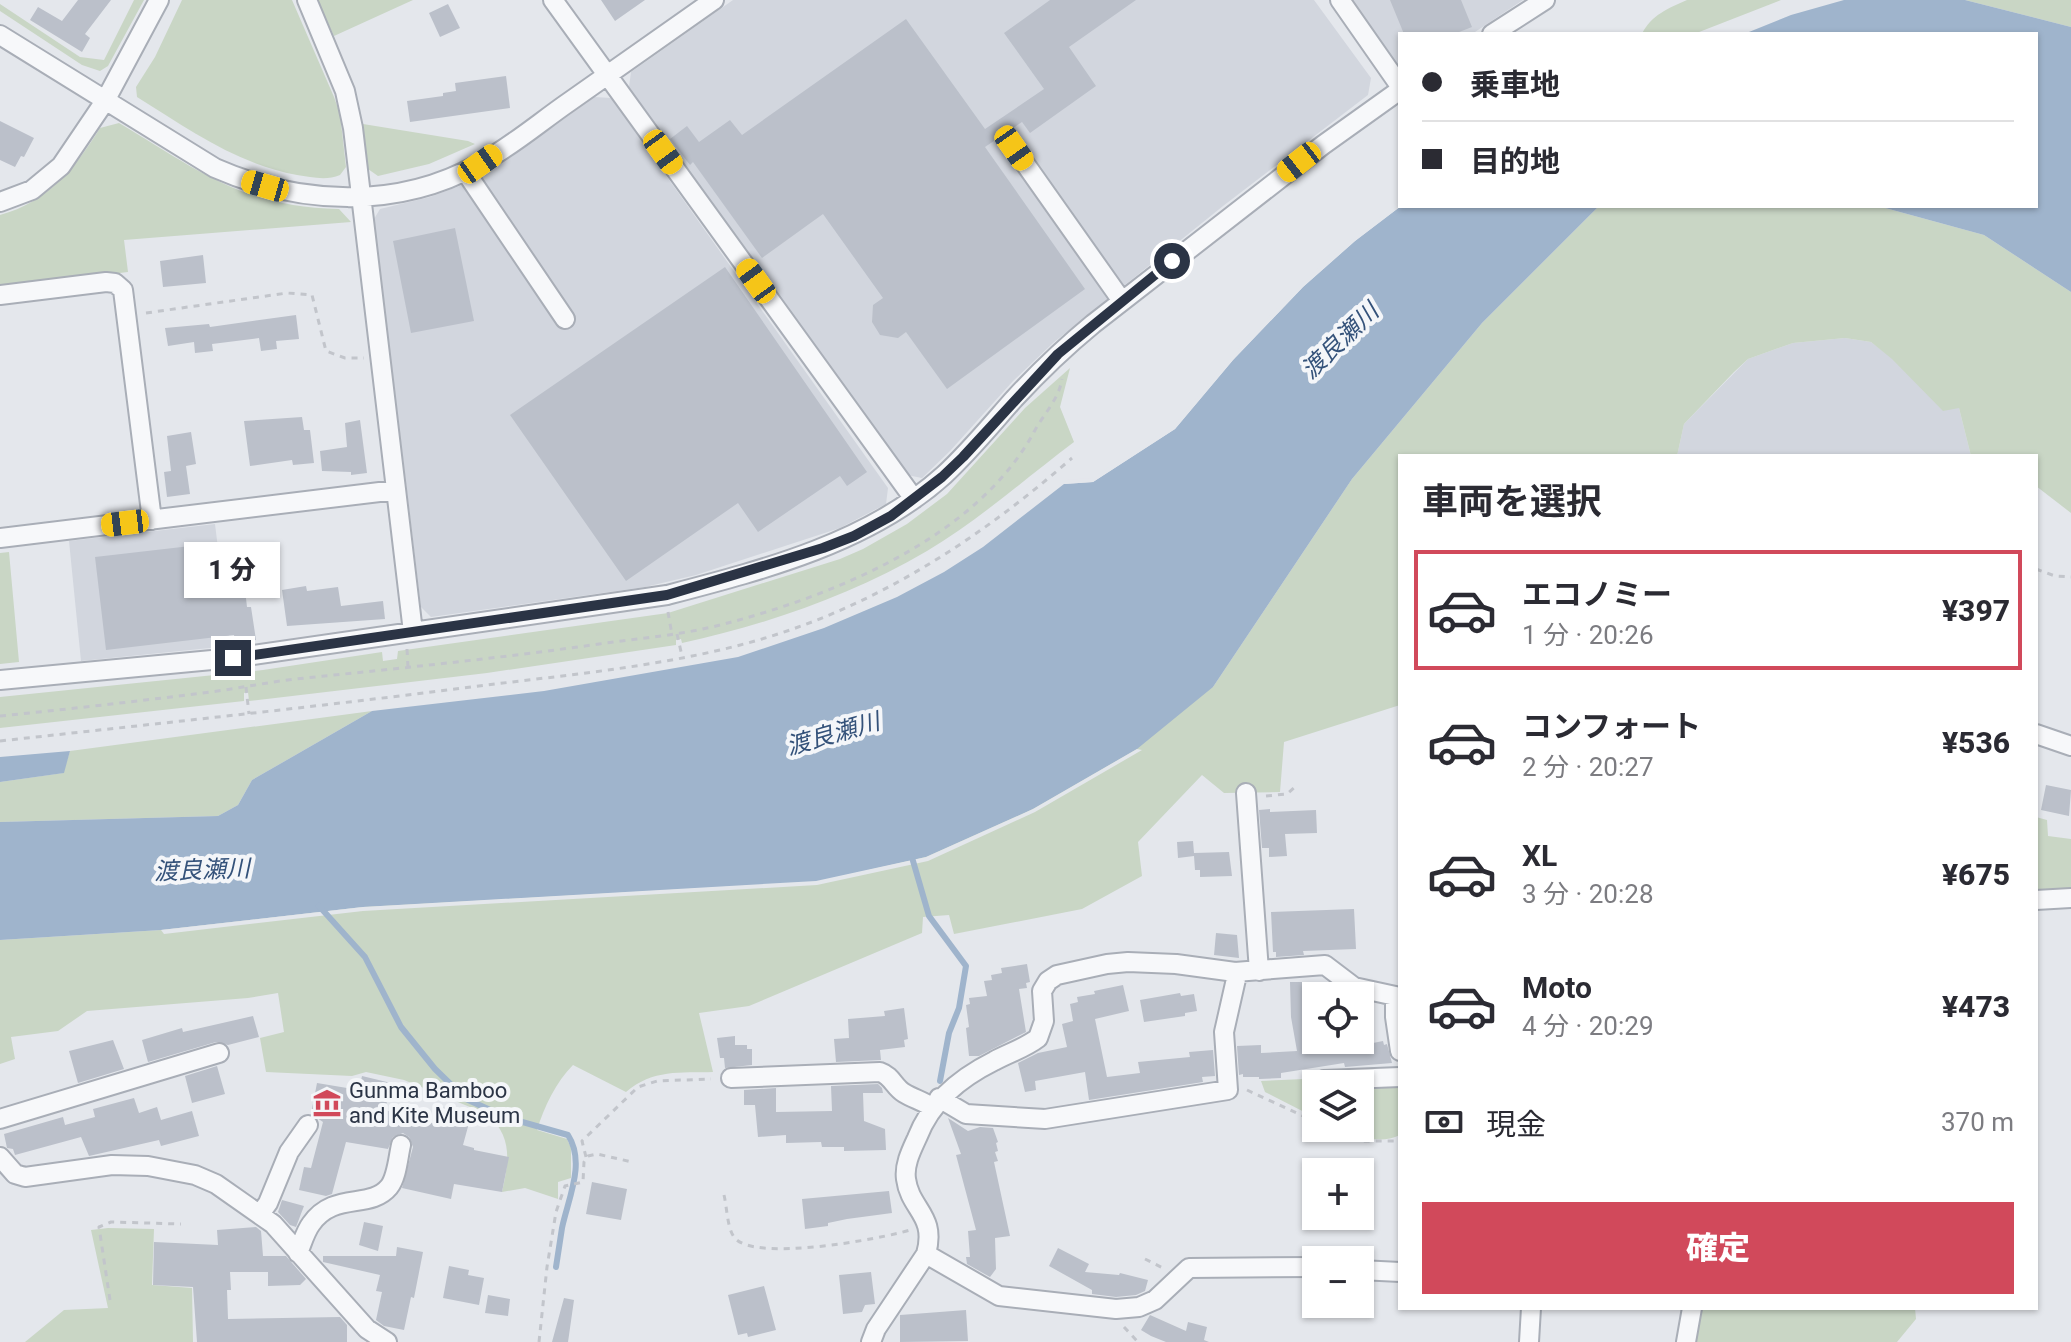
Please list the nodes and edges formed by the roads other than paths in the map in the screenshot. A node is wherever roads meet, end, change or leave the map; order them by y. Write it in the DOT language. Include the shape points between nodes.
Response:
graph roads {
  1 [pos="159,0"];
  2 [pos="307,0"];
  3 [pos="553,0"];
  4 [pos="714,0"];
  5 [pos="1340,0"];
  6 [pos="1545,0"];
  7 [pos="1495,32"];
  8 [pos="0,35"];
  9 [pos="607,75"];
  10 [pos="1398,85"];
  11 [pos="1398,89"];
  12 [pos="105,101"];
  13 [pos="1014,148"];
  14 [pos="465,171"];
  15 [pos="360,197"];
  16 [pos="0,202"];
  17 [pos="0,295"];
  18 [pos="1122,301"];
  19 [pos="565,319"];
  20 [pos="396,490"];
  21 [pos="914,499"];
  22 [pos="152,520"];
  23 [pos="0,538"];
  24 [pos="410,639"];
  25 [pos="0,680"];
  26 [pos="2038,735"];
  27 [pos="2071,746"];
  28 [pos="1246,795"];
  29 [pos="2071,898"];
  30 [pos="2038,900"];
  31 [pos="1259,971"];
  32 [pos="1235,972"];
  33 [pos="1398,996"];
  34 [pos="1398,1036"];
  35 [pos="219,1053"];
  36 [pos="1398,1077"];
  37 [pos="731,1078"];
  38 [pos="1374,1078"];
  39 [pos="936,1103"];
  40 [pos="0,1119"];
  41 [pos="308,1125"];
  42 [pos="401,1145"];
  43 [pos="0,1157"];
  44 [pos="260,1214"];
  45 [pos="298,1253"];
  46 [pos="926,1254"];
  47 [pos="1302,1267"];
  48 [pos="1374,1271"];
  49 [pos="1398,1272"];
  50 [pos="1531,1310"];
  51 [pos="1692,1310"];
  52 [pos="380,1340"];
  53 [pos="871,1342"];
  54 [pos="1529,1342"];
  55 [pos="1686,1342"];
  1 -- 12 [label="street"];
  2 -- 15 [label="street" via="345,91"];
  3 -- 9 [label="street"];
  4 -- 9 [label="street"];
  5 -- 10 [label="street"];
  6 -- 7 [label="street"];
  8 -- 12 [label="street"];
  9 -- 14 [label="street"];
  9 -- 21 [label="street"];
  11 -- 18 [label="street"];
  12 -- 15 [label="street" via="200,160 245,180 311,196"];
  12 -- 16 [label="street" via="55,172 32,190"];
  13 -- 18 [label="street"];
  14 -- 15 [label="street" via="417,190"];
  14 -- 19 [label="street"];
  15 -- 20 [label="street"];
  17 -- 22 [label="street" via="115,283 123,290"];
  18 -- 21 [label="street" via="1058,354 963,457"];
  20 -- 22 [label="street"];
  20 -- 24 [label="street"];
  21 -- 24 [label="street" via="854,536 708,584"];
  22 -- 23 [label="street"];
  24 -- 25 [label="street"];
  26 -- 27 [label="street"];
  28 -- 31 [label="street"];
  29 -- 30 [label="street"];
  31 -- 32 [label="street"];
  31 -- 33 [label="street" via="1325,965 1354,987"];
  32 -- 39 [label="street" via="1128,962 1057,975 1042,991 1044,1021 1038,1038 974,1072"];
  32 -- 39 [label="street" via="1224,1032 1228,1090 1045,1119 966,1114"];
  33 -- 34 [label="street"];
  35 -- 40 [label="street"];
  36 -- 38 [label="street"];
  37 -- 39 [label="street" via="880,1072 903,1093"];
  39 -- 46 [label="street" via="921,1126 906,1177 927,1226"];
  41 -- 44 [label="street"];
  42 -- 45 [label="street" via="385,1191 325,1209 308,1228"];
  43 -- 44 [label="street" via="25,1177 112,1165 171,1169 216,1184"];
  44 -- 45 [label="street"];
  45 -- 52 [label="street"];
  46 -- 47 [label="street" via="999,1296 1116,1309 1155,1300 1189,1268"];
  46 -- 53 [label="street"];
  48 -- 49 [label="street"];
  50 -- 54 [label="street"];
  51 -- 55 [label="street"];
}
